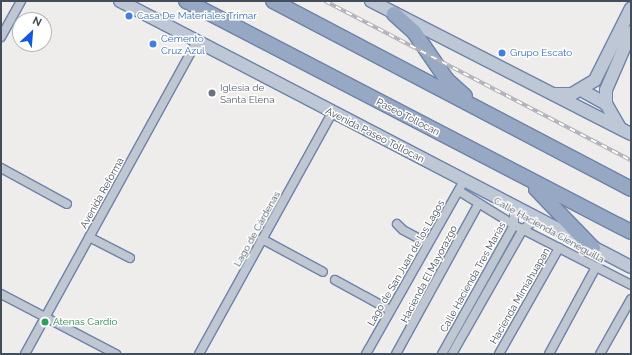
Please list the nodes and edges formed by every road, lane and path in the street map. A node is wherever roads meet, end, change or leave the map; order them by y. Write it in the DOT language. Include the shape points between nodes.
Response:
graph roads {
  1 [pos="22,1"];
  2 [pos="120,1"];
  3 [pos="133,1"];
  4 [pos="186,1"];
  5 [pos="273,1"];
  6 [pos="371,1"];
  7 [pos="631,8"];
  8 [pos="394,14"];
  9 [pos="155,19"];
  10 [pos="628,21"];
  11 [pos="631,32"];
  12 [pos="1,37"];
  13 [pos="197,41"];
  14 [pos="581,90"];
  15 [pos="548,93"];
  16 [pos="606,104"];
  17 [pos="480,110"];
  18 [pos="332,113"];
  19 [pos="627,132"];
  20 [pos="1,168"];
  21 [pos="516,172"];
  22 [pos="461,186"];
  23 [pos="631,190"];
  24 [pos="479,203"];
  25 [pos="67,204"];
  26 [pos="514,208"];
  27 [pos="536,220"];
  28 [pos="397,224"];
  29 [pos="514,225"];
  30 [pos="523,229"];
  31 [pos="631,232"];
  32 [pos="89,238"];
  33 [pos="262,239"];
  34 [pos="427,243"];
  35 [pos="559,248"];
  36 [pos="593,248"];
  37 [pos="130,258"];
  38 [pos="596,267"];
  39 [pos="631,267"];
  40 [pos="323,272"];
  41 [pos="335,280"];
  42 [pos="631,285"];
  43 [pos="1,294"];
  44 [pos="631,299"];
  45 [pos="390,310"];
  46 [pos="45,317"];
  47 [pos="462,317"];
  48 [pos="470,322"];
  49 [pos="25,354"];
  50 [pos="116,354"];
  51 [pos="199,354"];
  52 [pos="366,354"];
  53 [pos="396,354"];
  54 [pos="442,354"];
  55 [pos="452,354"];
  56 [pos="499,354"];
  57 [pos="549,354"];
  58 [pos="600,354"];
  1 -- 12 [label="street"];
  2 -- 9 [label="main road, Avenida Paseo Tollocan"];
  3 -- 9 [label="main road"];
  4 -- 21 [label="highway, Paseo Tollocan"];
  5 -- 17 [label="highway"];
  6 -- 8 [label="main road"];
  7 -- 10 [label="main road"];
  8 -- 15 [label="main road"];
  8 -- 17 [label="highway" via="414,32 450,84 474,102"];
  9 -- 13 [label="main road, Avenida Paseo Tollocan"];
  10 -- 14 [label="main road" via="599,74"];
  11 -- 16 [label="main road" via="608,81"];
  13 -- 18 [label="main road, Avenida Paseo Tollocan"];
  13 -- 32 [label="street, Avenida Reforma"];
  14 -- 15 [label="main road" via="565,95"];
  14 -- 16 [label="main road"];
  15 -- 19 [label="main road"];
  16 -- 19 [label="main road"];
  17 -- 23 [label="highway"];
  18 -- 22 [label="main road, Avenida Paseo Tollocan"];
  18 -- 33 [label="street, Lago de Cárdenas"];
  20 -- 25 [label="street"];
  21 -- 31 [label="highway, Paseo Tollocan"];
  21 -- 36 [label="highway" via="560,210"];
  22 -- 24 [label="street, Calle Hacienda Cieneguilla"];
  22 -- 26 [label="main road, Avenida Paseo Tollocan"];
  22 -- 34 [label="street, Lago de San Juan de los Lagos"];
  24 -- 29 [label="street, Calle Hacienda Cieneguilla"];
  24 -- 53 [label="street, Hacienda El Mayorazgo"];
  26 -- 27 [label="main road, Avenida Paseo Tollocan"];
  26 -- 29 [label="street, Calle Hacienda Tres Marías"];
  27 -- 30 [label="street, Calle Hacienda Tres Marías"];
  27 -- 36 [label="main road, Avenida Paseo Tollocan"];
  28 -- 34 [label="street"];
  29 -- 30 [label="street, Calle Hacienda Cieneguilla"];
  29 -- 47 [label="street, Calle Hacienda Tres Marías"];
  30 -- 35 [label="street, Calle Hacienda Cieneguilla"];
  30 -- 48 [label="street, Calle Hacienda Tres Marías"];
  32 -- 37 [label="street"];
  32 -- 46 [label="street, Avenida Reforma"];
  33 -- 40 [label="street"];
  33 -- 51 [label="street, Lago de Cárdenas"];
  34 -- 45 [label="street, Lago de San Juan de los Lagos"];
  35 -- 38 [label="street, Calle Hacienda Cieneguilla"];
  35 -- 56 [label="street, Hacienda Mimiahuapan"];
  36 -- 39 [label="main road, Avenida Paseo Tollocan"];
  38 -- 42 [label="street, Calle Hacienda Cieneguilla"];
  38 -- 57 [label="street"];
  41 -- 45 [label="street"];
  43 -- 46 [label="street"];
  44 -- 58 [label="street"];
  45 -- 52 [label="street, Lago de San Juan de los Lagos"];
  46 -- 49 [label="street, Avenida Reforma"];
  46 -- 50 [label="street"];
  47 -- 48 [label="street"];
  47 -- 54 [label="street, Calle Hacienda Tres Marías"];
  48 -- 55 [label="street, Calle Hacienda Tres Marías"];
}
